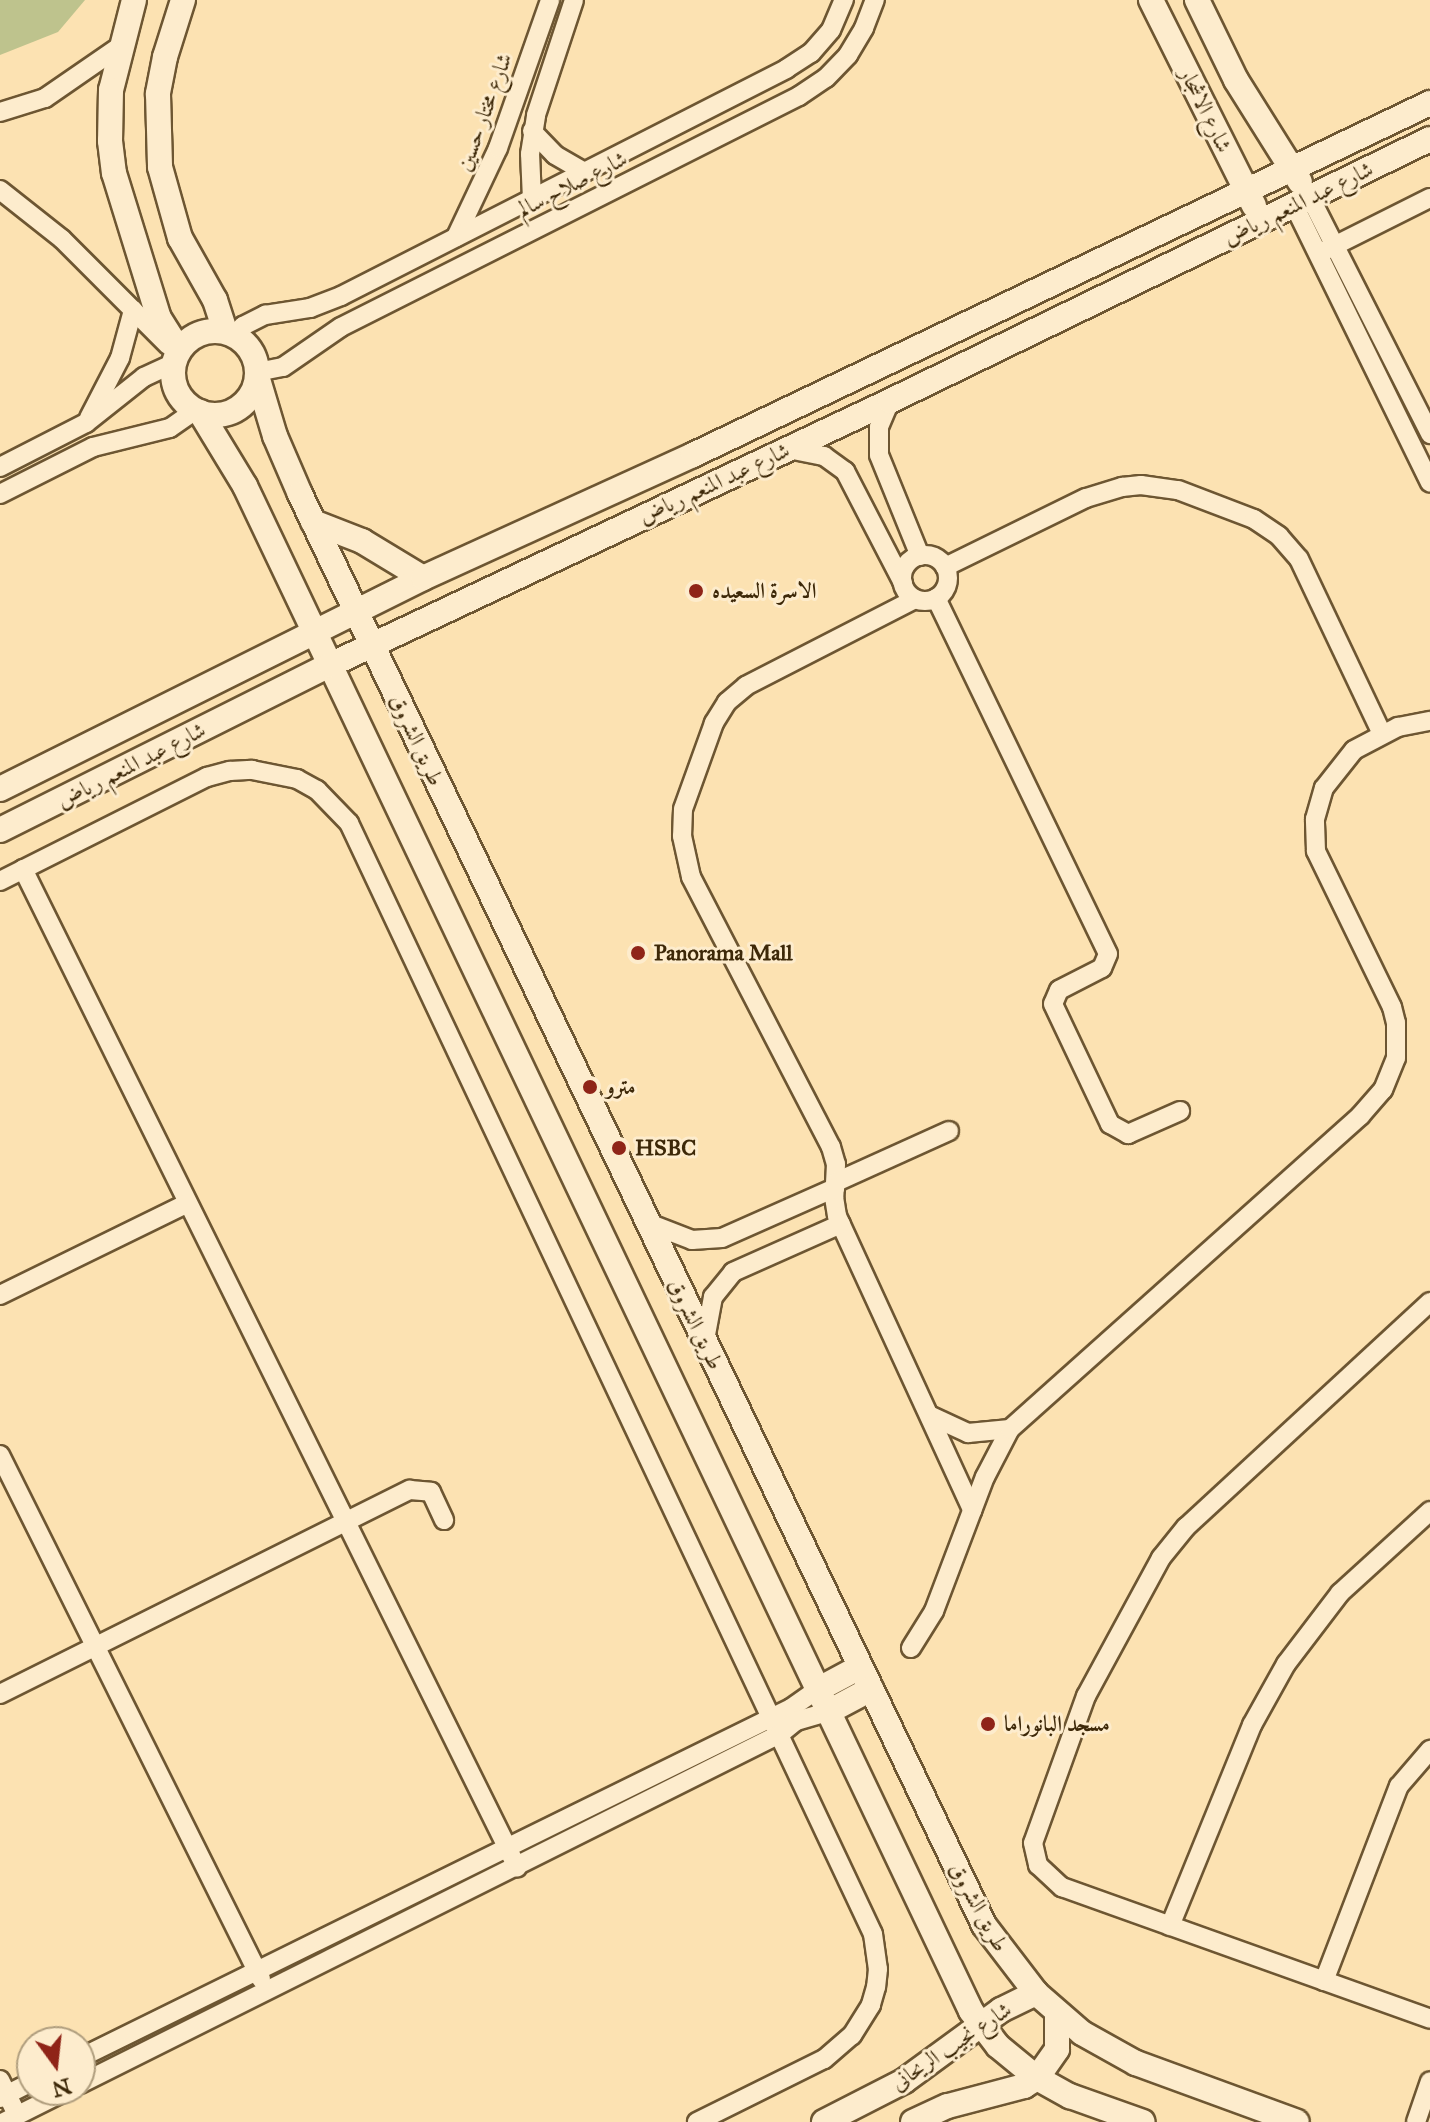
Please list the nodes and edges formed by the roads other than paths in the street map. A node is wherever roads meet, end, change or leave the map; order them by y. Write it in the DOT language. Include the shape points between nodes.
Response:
graph roads {
  1 [pos="134,0"];
  2 [pos="183,0"];
  3 [pos="550,0"];
  4 [pos="574,0"];
  5 [pos="844,0"];
  6 [pos="875,0"];
  7 [pos="1151,0"];
  8 [pos="1197,0"];
  9 [pos="119,47"];
  10 [pos="1430,103"];
  11 [pos="0,112"];
  12 [pos="532,131"];
  13 [pos="1430,139"];
  14 [pos="1292,170"];
  15 [pos="584,172"];
  16 [pos="0,190"];
  17 [pos="1247,192"];
  18 [pos="1430,198"];
  19 [pos="532,199"];
  20 [pos="1302,201"];
  21 [pos="1261,221"];
  22 [pos="456,237"];
  23 [pos="1328,249"];
  24 [pos="133,310"];
  25 [pos="230,333"];
  26 [pos="177,356"];
  27 [pos="893,360"];
  28 [pos="257,374"];
  29 [pos="899,396"];
  30 [pos="198,411"];
  31 [pos="86,423"];
  32 [pos="1430,434"];
  33 [pos="785,449"];
  34 [pos="693,455"];
  35 [pos="0,467"];
  36 [pos="1430,483"];
  37 [pos="708,486"];
  38 [pos="0,494"];
  39 [pos="313,522"];
  40 [pos="920,556"];
  41 [pos="945,567"];
  42 [pos="423,578"];
  43 [pos="903,583"];
  44 [pos="936,598"];
  45 [pos="915,599"];
  46 [pos="355,611"];
  47 [pos="314,631"];
  48 [pos="372,645"];
  49 [pos="330,665"];
  50 [pos="1430,721"];
  51 [pos="1382,734"];
  52 [pos="0,789"];
  53 [pos="0,830"];
  54 [pos="23,869"];
  55 [pos="0,881"];
  56 [pos="1180,1111"];
  57 [pos="949,1131"];
  58 [pos="835,1185"];
  59 [pos="188,1203"];
  60 [pos="648,1223"];
  61 [pos="841,1224"];
  62 [pos="0,1295"];
  63 [pos="1430,1302"];
  64 [pos="705,1343"];
  65 [pos="931,1416"];
  66 [pos="1010,1429"];
  67 [pos="0,1455"];
  68 [pos="972,1510"];
  69 [pos="1430,1511"];
  70 [pos="345,1520"];
  71 [pos="444,1520"];
  72 [pos="95,1646"];
  73 [pos="911,1648"];
  74 [pos="860,1667"];
  75 [pos="871,1689"];
  76 [pos="0,1694"];
  77 [pos="822,1701"];
  78 [pos="771,1716"];
  79 [pos="780,1734"];
  80 [pos="1430,1750"];
  81 [pos="506,1847"];
  82 [pos="517,1867"];
  83 [pos="1170,1926"];
  84 [pos="257,1971"];
  85 [pos="1324,1981"];
  86 [pos="267,1992"];
  87 [pos="1036,1993"];
  88 [pos="1057,2014"];
  89 [pos="1430,2019"];
  90 [pos="982,2026"];
  91 [pos="96,2050"];
  92 [pos="96,2076"];
  93 [pos="1037,2078"];
  94 [pos="1430,2081"];
  95 [pos="2,2091"];
  96 [pos="36,2106"];
  97 [pos="10,2119"];
  98 [pos="836,2119"];
  99 [pos="697,2122"];
  100 [pos="913,2122"];
  101 [pos="1143,2122"];
  102 [pos="1297,2122"];
  103 [pos="1416,2122"];
  1 -- 9 [label="street"];
  2 -- 25 [label="street" via="158,94 160,167 180,238"];
  3 -- 22 [label="street, شارع مختار حسين" via="490,168"];
  4 -- 12 [label="street"];
  5 -- 15 [label="street, شارع صلاح سالم" via="831,30 811,53"];
  6 -- 28 [label="street, شارع صلاح سالم" via="848,55 799,96 341,327 283,367"];
  7 -- 17 [label="street, شارع الاشجار"];
  8 -- 14 [label="street, شارع الاشجار" via="1236,80"];
  9 -- 11 [label="street" via="45,98"];
  9 -- 26 [label="street" via="109,116 114,173 159,318"];
  10 -- 14 [label="street, شارع عبد المنعم رياض"];
  12 -- 15 [label="street" via="555,155"];
  12 -- 19 [label="street"];
  13 -- 20 [label="street, شارع عبد المنعم رياض"];
  14 -- 17 [label="street, شارع عبد المنعم رياض"];
  14 -- 20 [label="street, شارع الاشجار"];
  15 -- 19 [label="street, شارع صلاح سالم"];
  16 -- 24 [label="street" via="62,239"];
  17 -- 21 [label="street, شارع الاشجار"];
  17 -- 27 [label="street, شارع عبد المنعم رياض"];
  18 -- 23 [label="street"];
  19 -- 22 [label="street, شارع صلاح سالم"];
  20 -- 21 [label="street, شارع عبد المنعم رياض"];
  20 -- 23 [label="street"];
  21 -- 29 [label="street, شارع عبد المنعم رياض"];
  22 -- 25 [label="street, شارع صلاح سالم" via="333,299 265,315"];
  23 -- 32 [label="street"];
  23 -- 36 [label="street"];
  24 -- 26 [label="street"];
  24 -- 31 [label="street" via="111,380"];
  25 -- 26 [label="street" via="199,334"];
  25 -- 28 [label="street" via="251,350"];
  26 -- 30 [label="street" via="177,390"];
  26 -- 31 [label="street"];
  27 -- 29 [label="street"];
  27 -- 34 [label="street, شارع عبد المنعم رياض"];
  28 -- 30 [label="street" via="254,389 238,408 226,413"];
  28 -- 39 [label="street, طريق الشروق" via="275,436"];
  29 -- 33 [label="street, شارع عبد المنعم رياض"];
  29 -- 40 [label="street" via="879,427 879,455"];
  30 -- 38 [label="street" via="170,428 93,447"];
  30 -- 47 [label="street" via="245,486"];
  31 -- 35 [label="street"];
  33 -- 37 [label="street, شارع عبد المنعم رياض"];
  33 -- 43 [label="street" via="824,456 845,471"];
  34 -- 37 [label="street"];
  34 -- 42 [label="street, شارع عبد المنعم رياض"];
  37 -- 48 [label="street, شارع عبد المنعم رياض"];
  39 -- 42 [label="street" via="362,541"];
  39 -- 46 [label="street, طريق الشروق"];
  40 -- 41 [label="street" via="934,557"];
  40 -- 43 [label="street" via="904,569"];
  41 -- 44 [label="street" via="948,581"];
  41 -- 51 [label="street" via="1086,498 1122,487 1178,490 1241,514 1279,536 1299,559"];
  42 -- 46 [label="street, شارع عبد المنعم رياض"];
  43 -- 45 [label="street"];
  44 -- 45 [label="street"];
  44 -- 56 [label="street" via="1108,954 1102,968 1059,990 1053,999 1104,1112 1115,1129 1128,1134"];
  45 -- 58 [label="street" via="736,694 714,723 683,809 682,836 691,877 831,1147"];
  46 -- 47 [label="street, شارع عبد المنعم رياض"];
  46 -- 48 [label="street, طريق الشروق"];
  47 -- 49 [label="street"];
  47 -- 52 [label="street, شارع عبد المنعم رياض"];
  48 -- 49 [label="street, شارع عبد المنعم رياض"];
  48 -- 60 [label="street, طريق الشروق"];
  49 -- 53 [label="street, شارع عبد المنعم رياض"];
  49 -- 77 [label="street"];
  50 -- 51 [label="street"];
  51 -- 66 [label="street" via="1354,750 1332,774 1319,803 1314,835 1321,864 1392,1007 1396,1058 1383,1090"];
  54 -- 55 [label="street"];
  54 -- 59 [label="street"];
  54 -- 78 [label="street" via="207,777 230,771 297,779 335,805 359,843"];
  57 -- 58 [label="street"];
  58 -- 60 [label="street" via="722,1238 692,1240"];
  58 -- 61 [label="street" via="834,1207"];
  59 -- 62 [label="street"];
  59 -- 70 [label="street"];
  60 -- 64 [label="street, طريق الشروق"];
  61 -- 64 [label="street" via="733,1272 713,1297"];
  61 -- 65 [label="street"];
  63 -- 83 [label="street" via="1186,1527 1150,1574 1086,1696 1033,1843 1038,1865 1062,1887"];
  64 -- 74 [label="street, طريق الشروق"];
  65 -- 66 [label="street" via="968,1433"];
  65 -- 68 [label="street"];
  66 -- 68 [label="street"];
  67 -- 72 [label="street"];
  68 -- 73 [label="street" via="934,1611"];
  69 -- 83 [label="street" via="1340,1593 1280,1674 1252,1725"];
  70 -- 71 [label="street" via="420,1488 431,1492"];
  70 -- 72 [label="street"];
  70 -- 81 [label="street"];
  72 -- 76 [label="street"];
  72 -- 84 [label="street"];
  74 -- 75 [label="street, طريق الشروق"];
  74 -- 77 [label="street"];
  75 -- 77 [label="street"];
  75 -- 87 [label="street, طريق الشروق" via="984,1925"];
  77 -- 78 [label="street" via="800,1703"];
  77 -- 79 [label="street"];
  77 -- 90 [label="street"];
  78 -- 79 [label="street"];
  78 -- 81 [label="street"];
  79 -- 82 [label="street"];
  79 -- 99 [label="street" via="873,1934 876,1987 863,2021 839,2048"];
  80 -- 85 [label="street" via="1399,1786"];
  81 -- 82 [label="street"];
  81 -- 84 [label="street"];
  82 -- 86 [label="street"];
  83 -- 85 [label="street"];
  84 -- 86 [label="street"];
  84 -- 91 [label="street"];
  85 -- 89 [label="street"];
  86 -- 92 [label="street"];
  87 -- 88 [label="street, طريق الشروق"];
  87 -- 90 [label="street, شارع نجيب الريحانى"];
  88 -- 93 [label="street" via="1057,2049"];
  88 -- 102 [label="street, طريق الشروق" via="1136,2063"];
  90 -- 93 [label="street"];
  90 -- 98 [label="street, شارع نجيب الريحانى" via="925,2068"];
  93 -- 100 [label="street, شارع نجيب الريحانى"];
  93 -- 101 [label="street"];
  94 -- 103 [label="street"];
  95 -- 97 [label="street"];
  96 -- 97 [label="street"];
}
